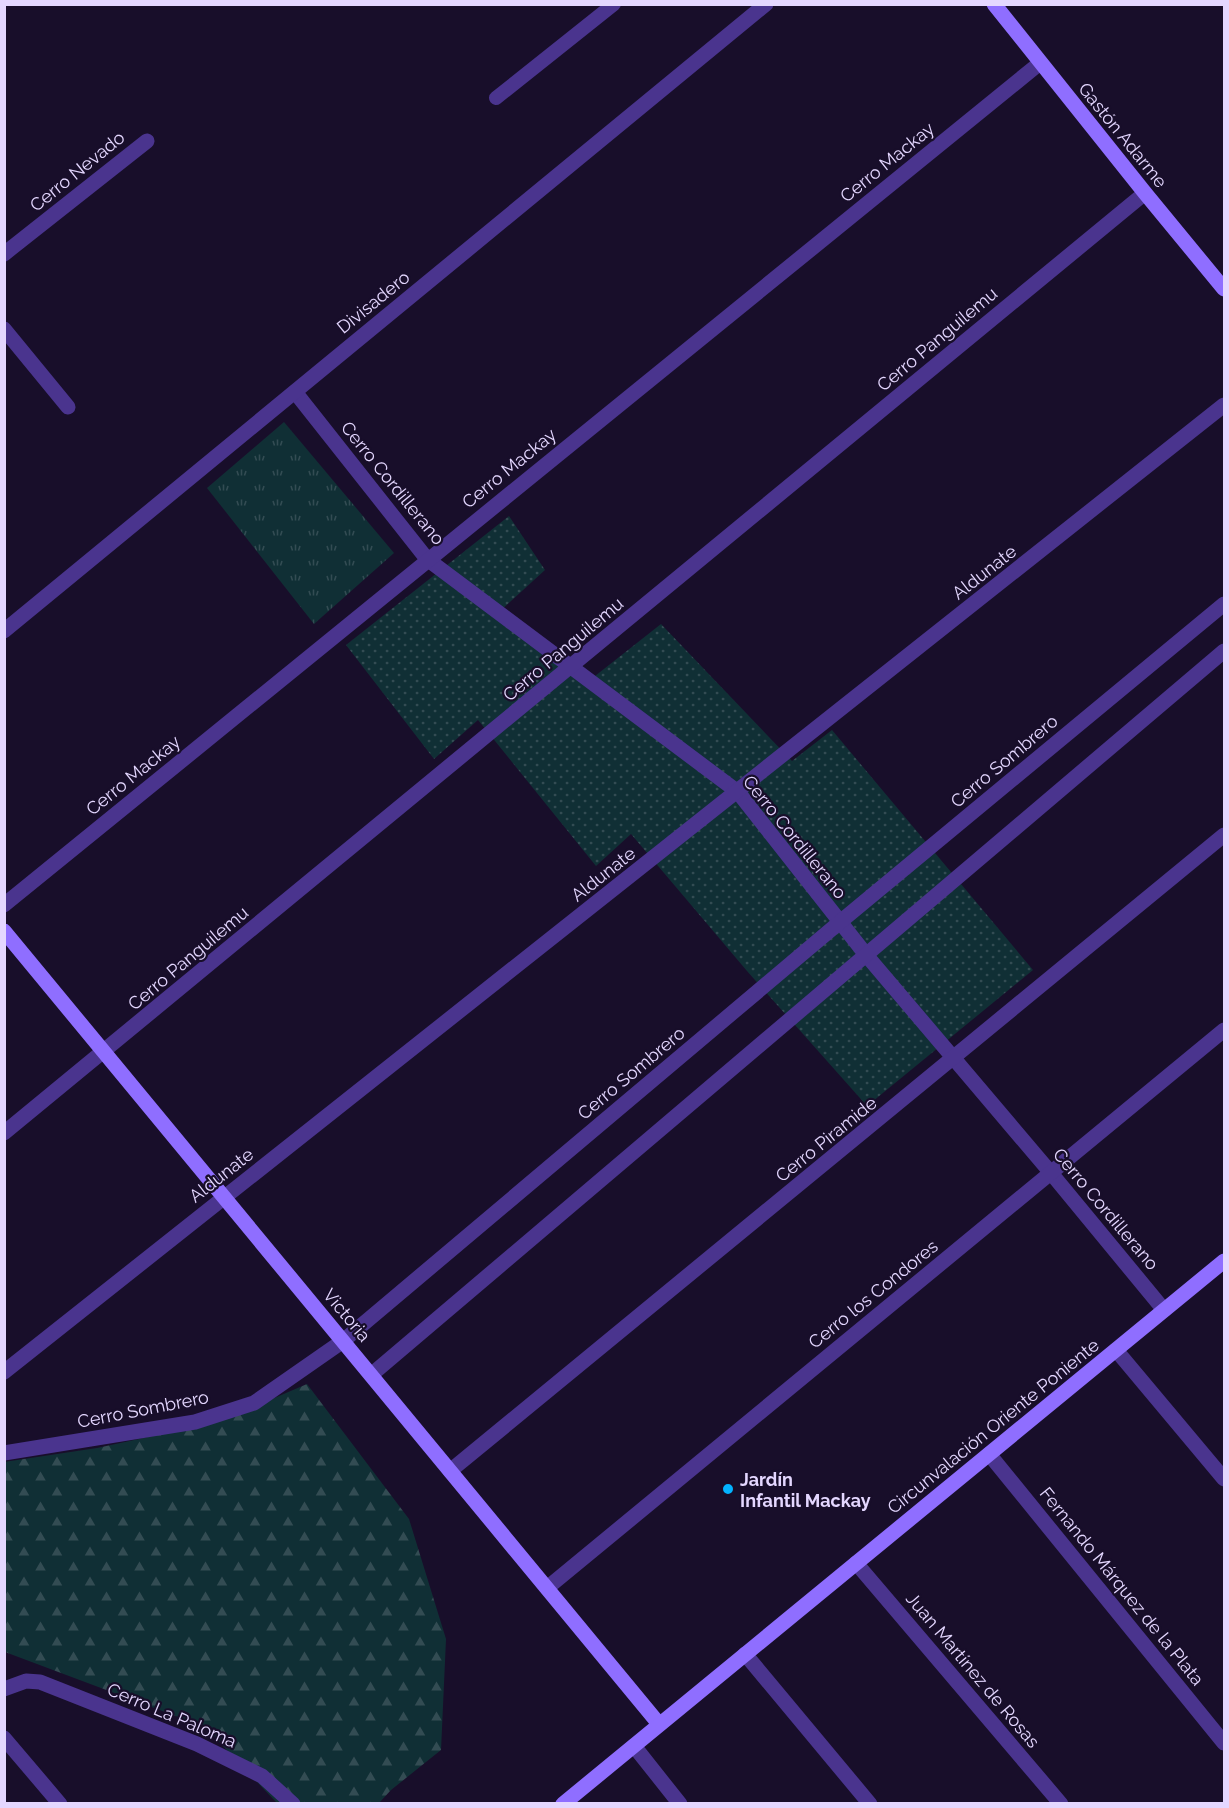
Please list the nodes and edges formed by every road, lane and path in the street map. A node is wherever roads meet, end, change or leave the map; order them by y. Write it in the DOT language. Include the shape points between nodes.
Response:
graph roads {
  1 [pos="614,4"];
  2 [pos="766,4"];
  3 [pos="994,4"];
  4 [pos="1040,63"];
  5 [pos="495,98"];
  6 [pos="147,141"];
  7 [pos="1145,193"];
  8 [pos="4,254"];
  9 [pos="1224,289"];
  10 [pos="4,329"];
  11 [pos="295,392"];
  12 [pos="1224,405"];
  13 [pos="68,407"];
  14 [pos="427,559"];
  15 [pos="1224,604"];
  16 [pos="4,631"];
  17 [pos="1224,651"];
  18 [pos="572,667"];
  19 [pos="738,792"];
  20 [pos="1224,834"];
  21 [pos="4,904"];
  22 [pos="840,922"];
  23 [pos="4,931"];
  24 [pos="867,956"];
  25 [pos="1224,1030"];
  26 [pos="105,1052"];
  27 [pos="955,1058"];
  28 [pos="4,1133"];
  29 [pos="1051,1173"];
  30 [pos="225,1197"];
  31 [pos="1224,1261"];
  32 [pos="1164,1310"];
  33 [pos="343,1341"];
  34 [pos="1116,1350"];
  35 [pos="4,1372"];
  36 [pos="371,1375"];
  37 [pos="4,1453"];
  38 [pos="989,1454"];
  39 [pos="450,1471"];
  40 [pos="1224,1479"];
  41 [pos="856,1563"];
  42 [pos="547,1588"];
  43 [pos="744,1654"];
  44 [pos="4,1689"];
  45 [pos="659,1724"];
  46 [pos="4,1738"];
  47 [pos="1224,1743"];
  48 [pos="634,1746"];
  49 [pos="60,1803"];
  50 [pos="293,1803"];
  51 [pos="563,1803"];
  52 [pos="680,1803"];
  53 [pos="870,1803"];
  54 [pos="1061,1803"];
  1 -- 5 [label="lane"];
  2 -- 11 [label="street, Divisadero"];
  3 -- 4 [label="street, Gastón Adarme"];
  4 -- 7 [label="street, Gastón Adarme"];
  4 -- 14 [label="street, Cerro Mackay"];
  6 -- 8 [label="street, Cerro Nevado"];
  7 -- 9 [label="street, Gastón Adarme"];
  7 -- 18 [label="street, Cerro Panguilemu"];
  10 -- 13 [label="street"];
  11 -- 14 [label="street, Cerro Cordillerano"];
  11 -- 16 [label="street, Divisadero"];
  12 -- 19 [label="street, Aldunate"];
  14 -- 18 [label="street, Cerro Cordillerano"];
  14 -- 21 [label="street, Cerro Mackay"];
  15 -- 22 [label="street, Cerro Sombrero"];
  17 -- 24 [label="street"];
  18 -- 19 [label="street, Cerro Cordillerano"];
  18 -- 26 [label="street, Cerro Panguilemu"];
  19 -- 22 [label="street, Cerro Cordillerano"];
  19 -- 30 [label="street, Aldunate"];
  20 -- 27 [label="street, Cerro Piramide"];
  22 -- 24 [label="street, Cerro Cordillerano"];
  22 -- 33 [label="street, Cerro Sombrero"];
  23 -- 26 [label="street, Victoria"];
  24 -- 27 [label="street, Cerro Cordillerano"];
  24 -- 36 [label="street"];
  25 -- 29 [label="street, Cerro los Condores"];
  26 -- 28 [label="street, Cerro Panguilemu"];
  26 -- 30 [label="street, Victoria"];
  27 -- 29 [label="street, Cerro Cordillerano"];
  27 -- 39 [label="street, Cerro Piramide"];
  29 -- 32 [label="street, Cerro Cordillerano"];
  29 -- 42 [label="street, Cerro los Condores"];
  30 -- 33 [label="street, Victoria"];
  30 -- 35 [label="street, Aldunate"];
  31 -- 32 [label="street, Circunvalación Oriente Poniente"];
  32 -- 34 [label="street, Circunvalación Oriente Poniente"];
  33 -- 36 [label="street, Victoria"];
  33 -- 37 [label="street, Cerro Sombrero" via="254,1403 195,1422"];
  34 -- 38 [label="street, Circunvalación Oriente Poniente"];
  34 -- 40 [label="street"];
  36 -- 39 [label="street, Victoria"];
  38 -- 41 [label="street, Circunvalación Oriente Poniente"];
  38 -- 47 [label="street, Fernando Márquez de la Plata"];
  39 -- 42 [label="street, Victoria"];
  41 -- 43 [label="street, Circunvalación Oriente Poniente"];
  41 -- 54 [label="street, Juan Martínez de Rosas"];
  42 -- 45 [label="street, Victoria"];
  43 -- 45 [label="street, Circunvalación Oriente Poniente"];
  43 -- 53 [label="street"];
  44 -- 50 [label="street, Cerro La Paloma" via="26,1681 40,1682 197,1744 262,1776"];
  45 -- 48 [label="street, Circunvalación Oriente Poniente"];
  46 -- 49 [label="street"];
  48 -- 51 [label="street, Circunvalación Oriente Poniente"];
  48 -- 52 [label="street"];
}
